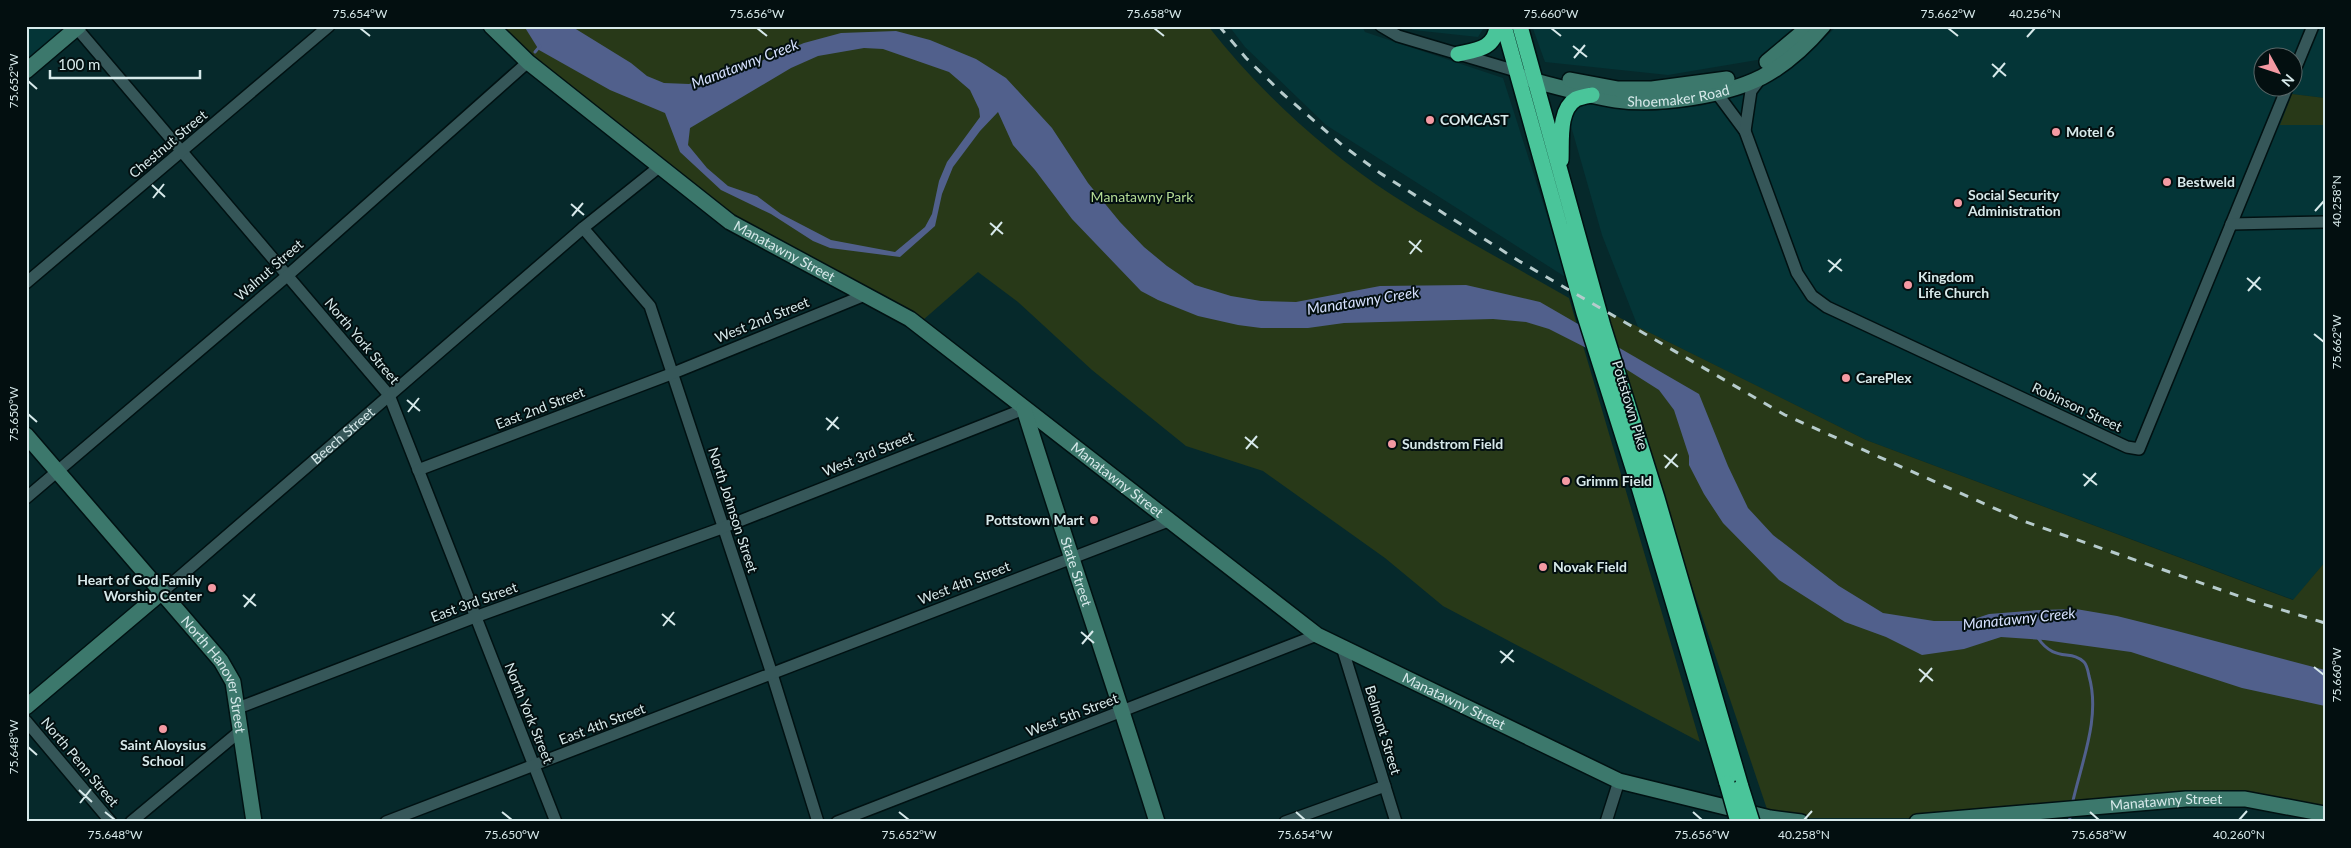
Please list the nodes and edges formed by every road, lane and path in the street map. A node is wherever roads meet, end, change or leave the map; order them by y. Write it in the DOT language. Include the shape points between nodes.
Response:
graph roads {
  1 [pos="329,26"];
  2 [pos="491,26"];
  3 [pos="1381,26"];
  4 [pos="1497,26"];
  5 [pos="1504,26"];
  6 [pos="1520,26"];
  7 [pos="1810,26"];
  8 [pos="1823,26"];
  9 [pos="2313,26"];
  10 [pos="76,27"];
  11 [pos="2304,48"];
  12 [pos="1458,54"];
  13 [pos="528,62"];
  14 [pos="26,71"];
  15 [pos="1516,71"];
  16 [pos="1761,77"];
  17 [pos="1534,78"];
  18 [pos="1716,87"];
  19 [pos="1592,95"];
  20 [pos="2283,98"];
  21 [pos="1746,131"];
  22 [pos="183,151"];
  23 [pos="659,167"];
  24 [pos="1560,171"];
  25 [pos="2325,222"];
  26 [pos="2231,224"];
  27 [pos="583,228"];
  28 [pos="287,276"];
  29 [pos="26,283"];
  30 [pos="865,295"];
  31 [pos="672,374"];
  32 [pos="388,395"];
  33 [pos="1024,408"];
  34 [pos="26,435"];
  35 [pos="418,470"];
  36 [pos="57,471"];
  37 [pos="26,498"];
  38 [pos="1168,521"];
  39 [pos="722,528"];
  40 [pos="1071,558"];
  41 [pos="162,592"];
  42 [pos="475,617"];
  43 [pos="1317,635"];
  44 [pos="1342,647"];
  45 [pos="772,674"];
  46 [pos="26,707"];
  47 [pos="238,708"];
  48 [pos="1123,711"];
  49 [pos="26,721"];
  50 [pos="239,732"];
  51 [pos="534,766"];
  52 [pos="1619,781"];
  53 [pos="1734,785"];
  54 [pos="1384,786"];
  55 [pos="2325,814"];
  56 [pos="1983,820"];
  57 [pos="111,822"];
  58 [pos="131,822"];
  59 [pos="254,822"];
  60 [pos="386,822"];
  61 [pos="556,822"];
  62 [pos="818,822"];
  63 [pos="837,822"];
  64 [pos="1156,822"];
  65 [pos="1285,822"];
  66 [pos="1396,822"];
  67 [pos="1606,822"];
  68 [pos="1738,822"];
  69 [pos="1752,822"];
  70 [pos="1801,822"];
  71 [pos="1917,822"];
  1 -- 22 [label="street, Chestnut Street"];
  2 -- 13 [label="street, Manatawny Street"];
  3 -- 12 [label="street, Shoemaker Road" via="1398,36"];
  4 -- 12 [label="highway" via="1494,39 1488,46"];
  5 -- 15 [label="highway, Pottstown Pike"];
  6 -- 17 [label="highway, Pottstown Pike"];
  7 -- 18 [label="street, Shoemaker Road" via="1768,62"];
  8 -- 16 [label="street, Shoemaker Road" via="1790,58"];
  9 -- 11 [label="street"];
  10 -- 14 [label="street"];
  10 -- 22 [label="street, North York Street"];
  12 -- 15 [label="street, Shoemaker Road"];
  13 -- 23 [label="street, Manatawny Street"];
  13 -- 28 [label="street, Walnut Street"];
  15 -- 17 [label="street, Shoemaker Road"];
  15 -- 53 [label="highway, Pottstown Pike" via="1584,313"];
  16 -- 18 [label="street, Shoemaker Road"];
  16 -- 21 [label="street, Robinson Street" via="1751,91"];
  17 -- 18 [label="street, Shoemaker Road" via="1618,89"];
  17 -- 19 [label="street, Shoemaker Road"];
  17 -- 24 [label="highway, Pottstown Pike"];
  18 -- 19 [label="street, Shoemaker Road" via="1681,98 1649,101"];
  18 -- 21 [label="street, Robinson Street"];
  19 -- 24 [label="highway" via="1577,99 1564,117"];
  20 -- 26 [label="street, Robinson Street"];
  21 -- 26 [label="street, Robinson Street" via="1797,273 1812,296 1828,307 2126,447 2139,449"];
  22 -- 28 [label="street, North York Street"];
  22 -- 29 [label="street, Chestnut Street"];
  23 -- 27 [label="street, Beech Street"];
  23 -- 30 [label="street, Manatawny Street" via="730,222"];
  24 -- 53 [label="highway, Pottstown Pike" via="1603,326 1657,498"];
  25 -- 26 [label="street"];
  27 -- 31 [label="street, North Johnson Street" via="650,306"];
  27 -- 32 [label="street, Beech Street"];
  28 -- 32 [label="street, North York Street"];
  28 -- 36 [label="street, Walnut Street"];
  30 -- 31 [label="street, West 2nd Street"];
  30 -- 33 [label="street, Manatawny Street" via="910,319"];
  31 -- 35 [label="street, East 2nd Street"];
  31 -- 39 [label="street, North Johnson Street"];
  32 -- 35 [label="street, North York Street"];
  32 -- 41 [label="street, Beech Street"];
  33 -- 38 [label="street, Manatawny Street"];
  33 -- 39 [label="street, West 3rd Street"];
  33 -- 40 [label="street, State Street"];
  34 -- 36 [label="street, North Hanover Street"];
  35 -- 42 [label="street, North York Street"];
  36 -- 37 [label="street, Walnut Street"];
  36 -- 41 [label="street, North Hanover Street"];
  38 -- 40 [label="street, West 4th Street"];
  38 -- 43 [label="street, Manatawny Street"];
  39 -- 42 [label="street, East 3rd Street"];
  39 -- 45 [label="street, North Johnson Street"];
  40 -- 45 [label="street, West 4th Street"];
  40 -- 48 [label="street, State Street"];
  41 -- 46 [label="street, Beech Street"];
  41 -- 47 [label="street, North Hanover Street" via="221,661 233,682"];
  42 -- 47 [label="street, East 3rd Street"];
  42 -- 51 [label="street, North York Street"];
  43 -- 44 [label="street, Manatawny Street"];
  43 -- 48 [label="street, West 5th Street"];
  44 -- 52 [label="street, Manatawny Street"];
  44 -- 54 [label="street, Belmont Street"];
  45 -- 51 [label="street, East 4th Street"];
  45 -- 62 [label="street, North Johnson Street"];
  47 -- 50 [label="street, North Hanover Street"];
  48 -- 63 [label="street, West 5th Street"];
  48 -- 64 [label="street, State Street"];
  49 -- 57 [label="street, North Penn Street"];
  50 -- 58 [label="street"];
  50 -- 59 [label="street, North Hanover Street"];
  51 -- 60 [label="street, East 4th Street"];
  51 -- 61 [label="street, North York Street"];
  52 -- 67 [label="street"];
  52 -- 70 [label="street, Manatawny Street" via="1770,818"];
  53 -- 68 [label="highway, Pottstown Pike, bridge"];
  53 -- 69 [label="highway, Pottstown Pike, bridge"];
  54 -- 65 [label="street"];
  54 -- 66 [label="street, Belmont Street"];
  55 -- 56 [label="street, Manatawny Street" via="2245,799 2186,799"];
  56 -- 71 [label="street, Manatawny Street"];
}
